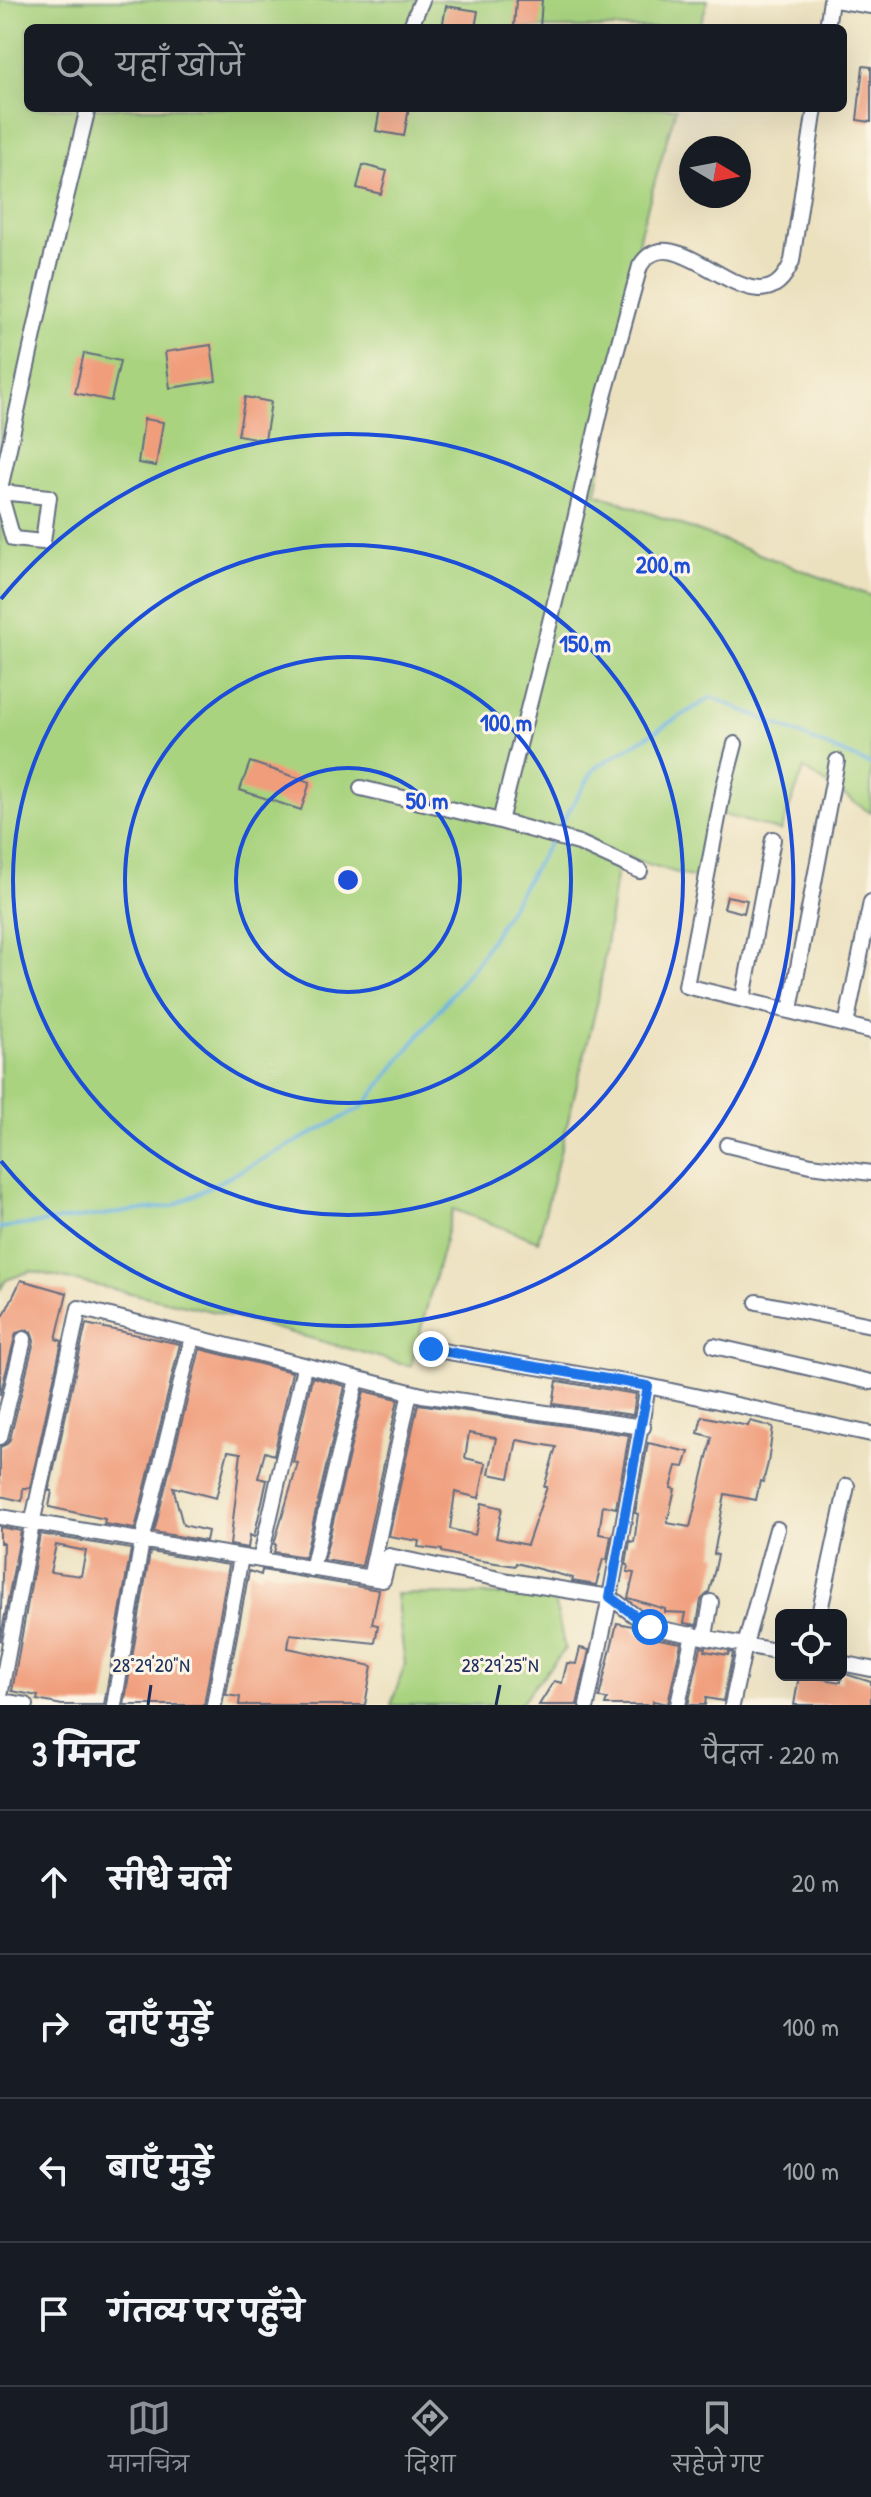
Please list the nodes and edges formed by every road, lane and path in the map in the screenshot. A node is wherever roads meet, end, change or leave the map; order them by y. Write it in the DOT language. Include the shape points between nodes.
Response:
graph roads {
  1 [pos="422,0"];
  2 [pos="833,0"];
  3 [pos="871,6"];
  4 [pos="412,24"];
  5 [pos="828,24"];
  6 [pos="87,112"];
  7 [pos="814,112"];
  8 [pos="0,491"];
  9 [pos="735,744"];
  10 [pos="837,761"];
  11 [pos="361,788"];
  12 [pos="500,821"];
  13 [pos="773,839"];
  14 [pos="640,871"];
  15 [pos="871,902"];
  16 [pos="743,998"];
  17 [pos="790,1010"];
  18 [pos="846,1025"];
  19 [pos="871,1031"];
  20 [pos="727,1145"];
  21 [pos="871,1173"];
  22 [pos="757,1302"];
  23 [pos="871,1325"];
  24 [pos="192,1338"];
  25 [pos="24,1339"];
  26 [pos="714,1346"];
  27 [pos="431,1349"];
  28 [pos="304,1367"];
  29 [pos="357,1379"];
  30 [pos="871,1382"];
  31 [pos="648,1386"];
  32 [pos="410,1392"];
  33 [pos="643,1427"];
  34 [pos="871,1434"];
  35 [pos="0,1437"];
  36 [pos="847,1486"];
  37 [pos="0,1517"];
  38 [pos="32,1524"];
  39 [pos="777,1529"];
  40 [pos="142,1541"];
  41 [pos="241,1557"];
  42 [pos="260,1560"];
  43 [pos="312,1569"];
  44 [pos="370,1578"];
  45 [pos="610,1597"];
  46 [pos="711,1602"];
  47 [pos="820,1609"];
  48 [pos="699,1635"];
  49 [pos="745,1645"];
  50 [pos="775,1651"];
  51 [pos="847,1664"];
  52 [pos="871,1669"];
  53 [pos="0,1698"];
  54 [pos="26,1705"];
  55 [pos="114,1705"];
  56 [pos="214,1705"];
  57 [pos="587,1705"];
  58 [pos="678,1705"];
  59 [pos="732,1705"];
  1 -- 4 [label="street"];
  2 -- 3 [label="street"];
  2 -- 5 [label="street"];
  6 -- 8 [label="street"];
  7 -- 12 [label="street" via="792,261 775,287 763,290 740,284 663,249 646,256 640,266"];
  9 -- 16 [label="street" via="686,986"];
  10 -- 17 [label="street"];
  11 -- 12 [label="street"];
  12 -- 14 [label="street" via="579,843"];
  13 -- 16 [label="street"];
  15 -- 18 [label="street"];
  16 -- 17 [label="street"];
  17 -- 18 [label="street"];
  18 -- 19 [label="street"];
  20 -- 21 [label="street"];
  22 -- 23 [label="street"];
  24 -- 28 [label="street"];
  24 -- 38 [label="street" via="79,1308"];
  24 -- 40 [label="street"];
  25 -- 35 [label="street"];
  26 -- 30 [label="street"];
  27 -- 31 [label="street"];
  28 -- 29 [label="street"];
  28 -- 42 [label="street"];
  29 -- 32 [label="street"];
  29 -- 43 [label="street"];
  31 -- 33 [label="street"];
  31 -- 34 [label="street"];
  32 -- 33 [label="street"];
  32 -- 44 [label="street"];
  33 -- 45 [label="street"];
  36 -- 47 [label="street"];
  37 -- 38 [label="street"];
  38 -- 40 [label="street"];
  38 -- 53 [label="street"];
  39 -- 49 [label="street"];
  40 -- 41 [label="street"];
  40 -- 55 [label="street"];
  41 -- 42 [label="street"];
  41 -- 56 [label="street"];
  42 -- 43 [label="street"];
  43 -- 44 [label="street"];
  44 -- 45 [label="street" via="383,1580 389,1556"];
  45 -- 48 [label="street" via="650,1627"];
  45 -- 57 [label="street"];
  46 -- 48 [label="street"];
  48 -- 49 [label="street"];
  48 -- 58 [label="street"];
  49 -- 50 [label="street"];
  49 -- 59 [label="street"];
  51 -- 52 [label="street"];
  53 -- 54 [label="street"];
}
